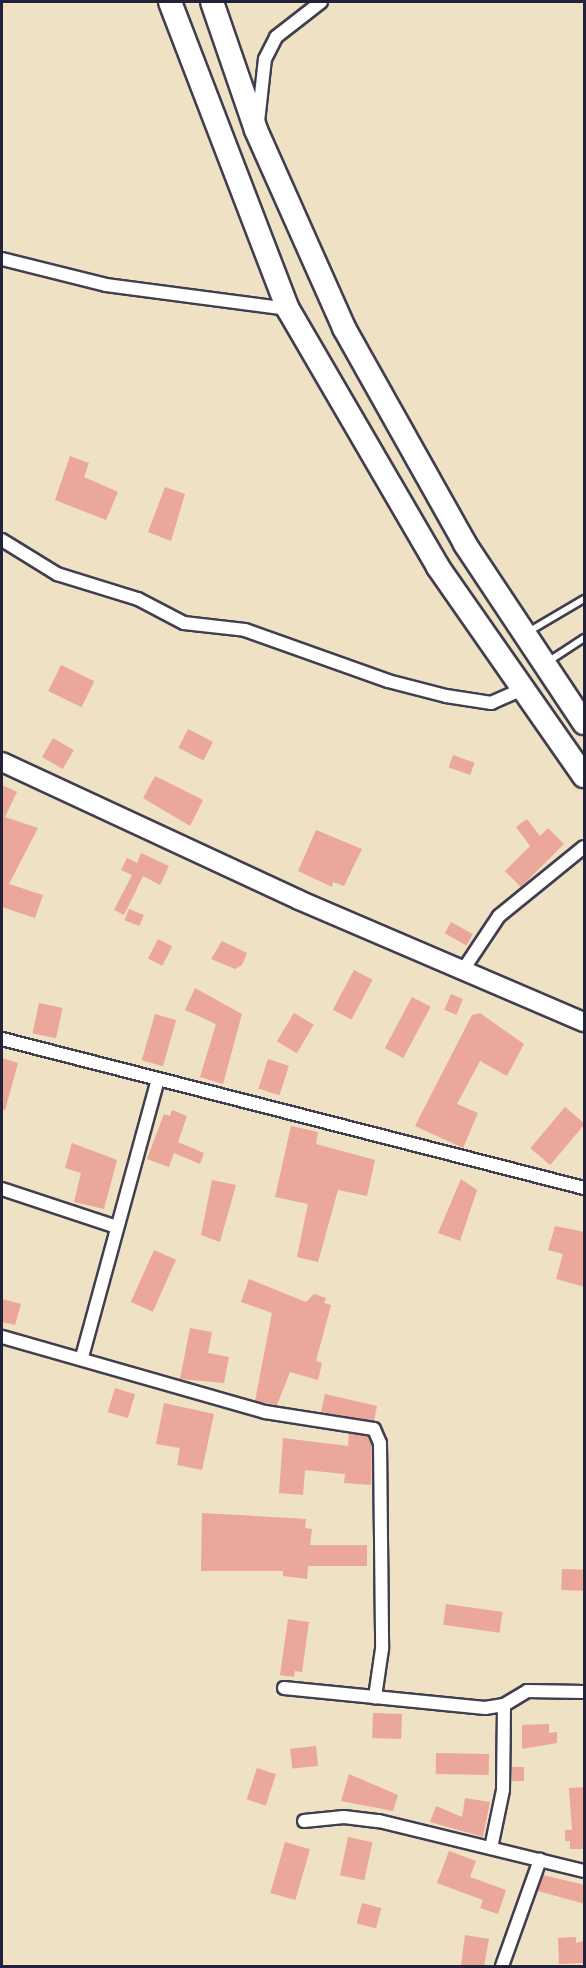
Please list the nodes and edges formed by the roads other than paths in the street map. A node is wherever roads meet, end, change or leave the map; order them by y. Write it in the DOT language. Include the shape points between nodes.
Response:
graph roads {
  1 [pos="171,2"];
  2 [pos="212,2"];
  3 [pos="321,2"];
  4 [pos="256,130"];
  5 [pos="2,259"];
  6 [pos="288,309"];
  7 [pos="415,454"];
  8 [pos="384,467"];
  9 [pos="2,540"];
  10 [pos="585,598"];
  11 [pos="524,635"];
  12 [pos="585,638"];
  13 [pos="544,664"];
  14 [pos="522,689"];
  15 [pos="585,723"];
  16 [pos="2,762"];
  17 [pos="585,776"];
  18 [pos="585,847"];
  19 [pos="463,970"];
  20 [pos="585,1022"];
  21 [pos="2,1039"];
  22 [pos="158,1080"];
  23 [pos="585,1188"];
  24 [pos="2,1189"];
  25 [pos="114,1226"];
  26 [pos="2,1337"];
  27 [pos="82,1357"];
  28 [pos="284,1688"];
  29 [pos="585,1692"];
  30 [pos="375,1697"];
  31 [pos="504,1705"];
  32 [pos="304,1821"];
  33 [pos="491,1848"];
  34 [pos="540,1860"];
  35 [pos="585,1871"];
  36 [pos="502,1966"];
  1 -- 6 [label="highway"];
  2 -- 4 [label="highway"];
  3 -- 4 [label="street" via="276,37 265,59"];
  4 -- 7 [label="highway" via="344,328"];
  5 -- 6 [label="street" via="106,285"];
  6 -- 8 [label="highway"];
  7 -- 8 [label="highway"];
  7 -- 11 [label="highway"];
  8 -- 14 [label="highway" via="438,567"];
  9 -- 14 [label="street" via="57,574 138,599 184,623 245,630 388,681 446,696 491,703"];
  10 -- 11 [label="lane"];
  11 -- 13 [label="highway"];
  12 -- 13 [label="lane"];
  13 -- 15 [label="highway"];
  14 -- 17 [label="highway"];
  16 -- 19 [label="street" via="237,873"];
  18 -- 19 [label="street" via="500,916"];
  19 -- 20 [label="street"];
  21 -- 22 [label="street"];
  22 -- 23 [label="street"];
  22 -- 25 [label="street"];
  24 -- 25 [label="street"];
  25 -- 27 [label="street"];
  26 -- 27 [label="street"];
  27 -- 30 [label="street" via="265,1412 374,1429 380,1443 382,1649"];
  28 -- 30 [label="street"];
  29 -- 31 [label="street" via="527,1690"];
  30 -- 31 [label="street"];
  31 -- 33 [label="street" via="503,1790"];
  32 -- 33 [label="street" via="344,1817 379,1821"];
  33 -- 34 [label="street"];
  34 -- 35 [label="street"];
  34 -- 36 [label="street"];
}
